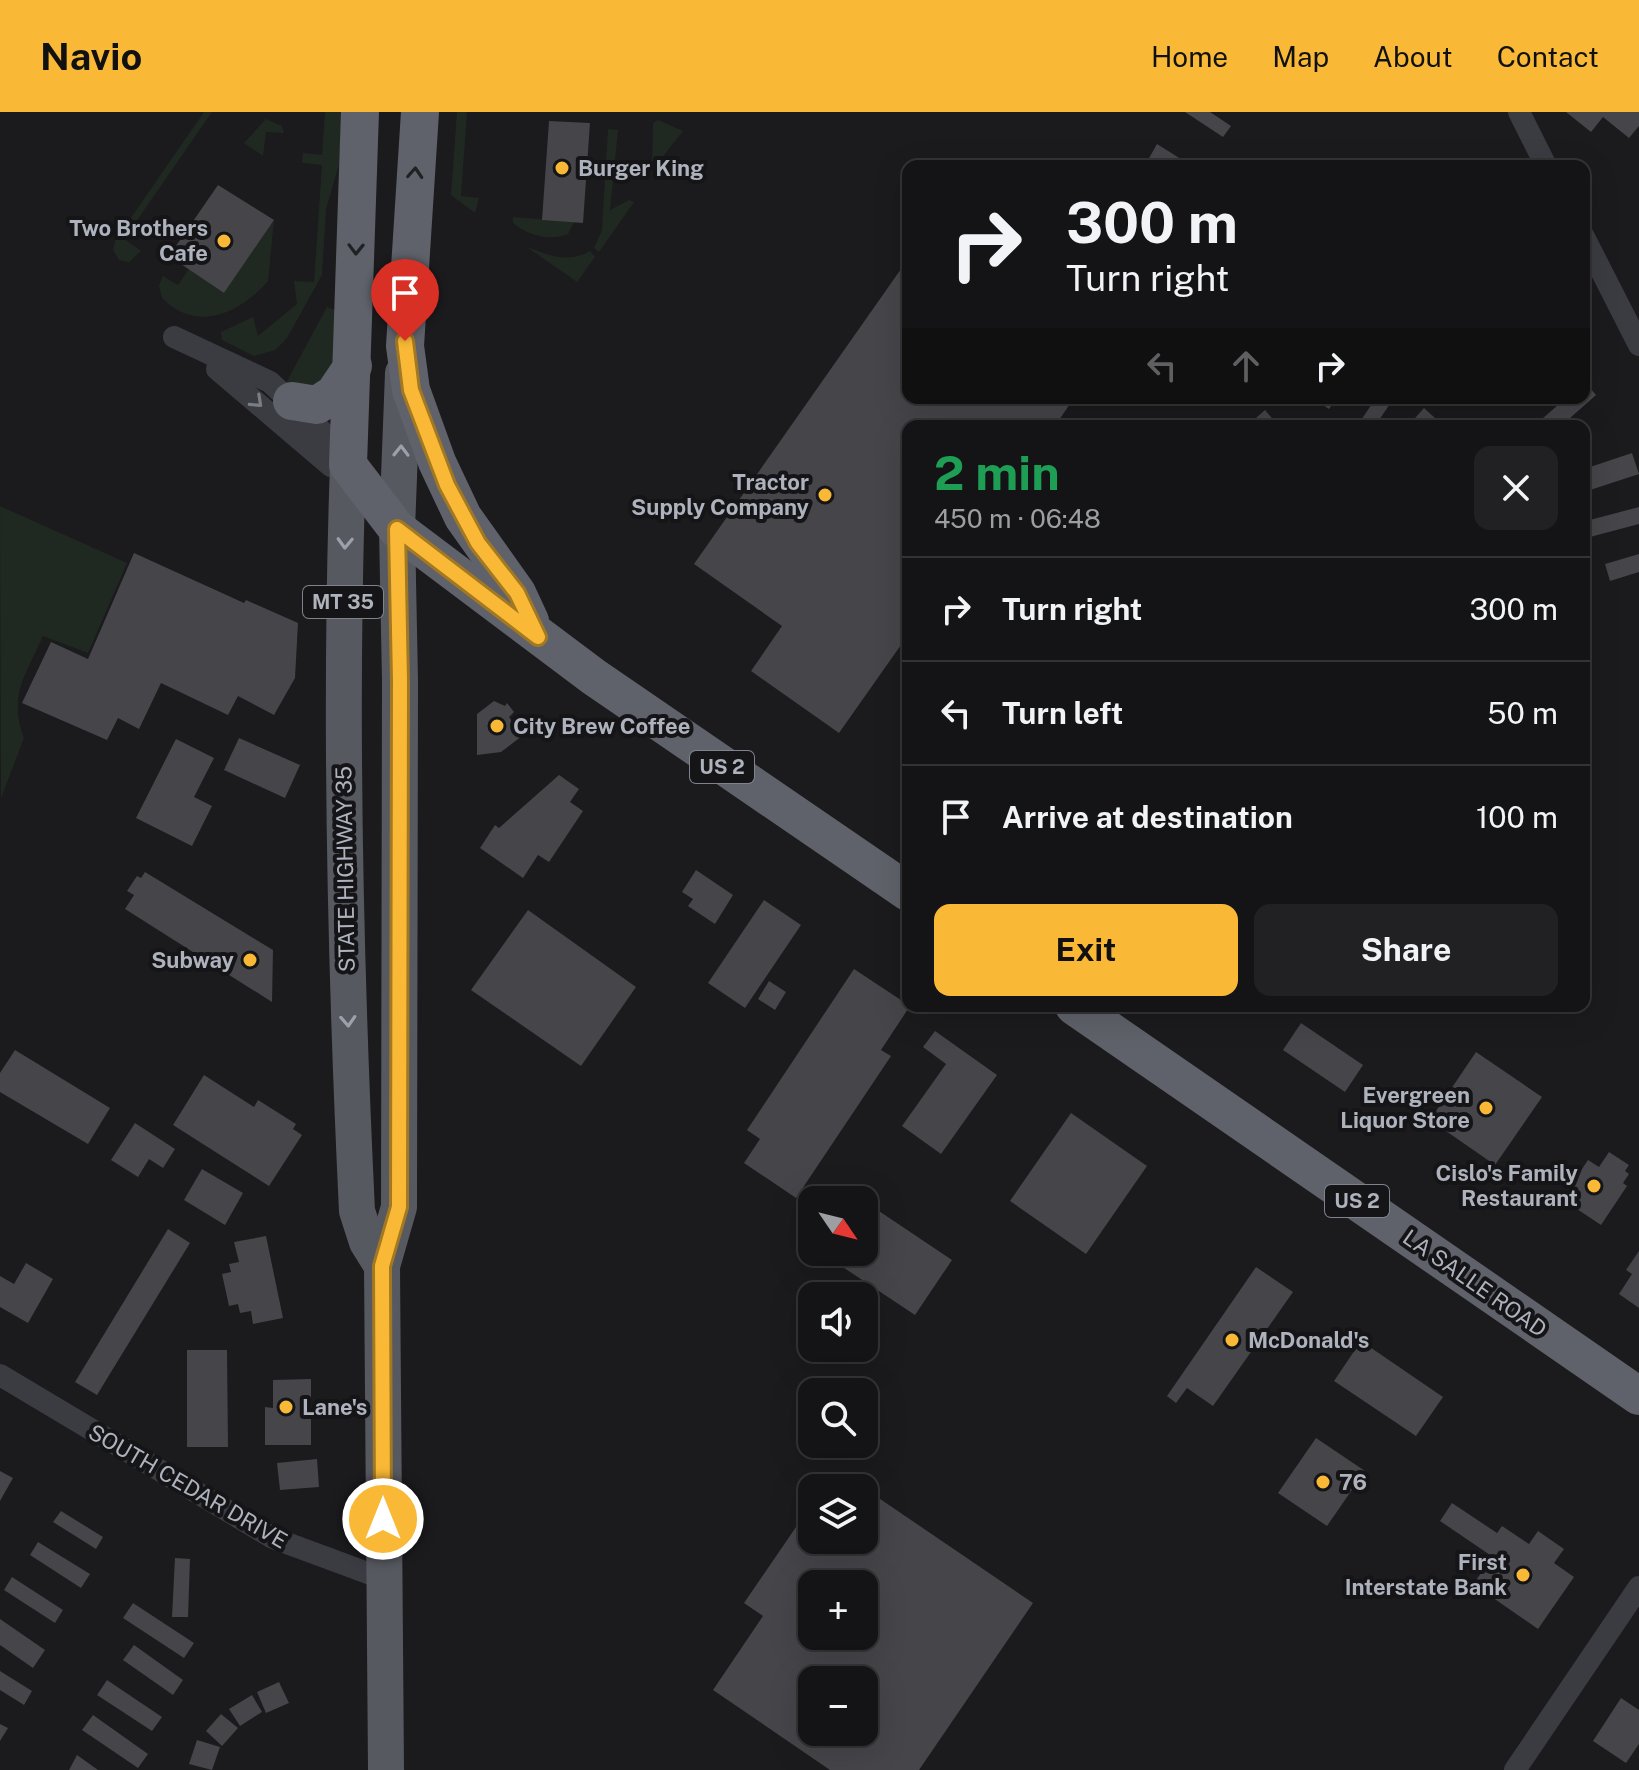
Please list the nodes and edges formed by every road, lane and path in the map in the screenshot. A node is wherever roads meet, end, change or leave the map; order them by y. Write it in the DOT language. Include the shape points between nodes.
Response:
graph roads {
  1 [pos="360,112"];
  2 [pos="420,112"];
  3 [pos="1519,112"];
  4 [pos="1543,160"];
  5 [pos="1590,249"];
  6 [pos="405,335"];
  7 [pos="1639,345"];
  8 [pos="353,366"];
  9 [pos="292,401"];
  10 [pos="348,465"];
  11 [pos="397,529"];
  12 [pos="538,637"];
  13 [pos="902,888"];
  14 [pos="1083,1012"];
  15 [pos="382,1266"];
  16 [pos="0,1375"];
  17 [pos="1639,1396"];
  18 [pos="384,1579"];
  19 [pos="1639,1587"];
  20 [pos="386,1770"];
  21 [pos="1515,1770"];
  1 -- 8 [label="highway, one-way"];
  6 -- 2 [label="highway, US 2, one-way"];
  3 -- 4 [label="street"];
  5 -- 7 [label="street"];
  11 -- 6 [label="main road, MT 35, one-way"];
  6 -- 12 [label="highway, US 2" via="411,390 447,485 478,543 517,593"];
  8 -- 9 [label="highway" via="334,394 317,405"];
  8 -- 10 [label="highway"];
  9 -- 10 [label="street"];
  9 -- 10 [label="street, one-way" via="270,382 174,337 331,466"];
  10 -- 11 [label="highway, US 2"];
  10 -- 15 [label="main road, STATE HIGHWAY 35 / MT 35, one-way" via="344,943 357,1211"];
  11 -- 12 [label="highway, US 2"];
  11 -- 15 [label="main road, STATE HIGHWAY 35 / MT 35" via="399,1207"];
  12 -- 13 [label="highway, US 2"];
  14 -- 17 [label="highway, LA SALLE ROAD / US 2"];
  15 -- 18 [label="main road, STATE HIGHWAY 35 / MT 35"];
  16 -- 18 [label="street, SOUTH CEDAR DRIVE" via="273,1538"];
  18 -- 20 [label="main road, STATE HIGHWAY 35 / MT 35"];
  19 -- 21 [label="street"];
}
